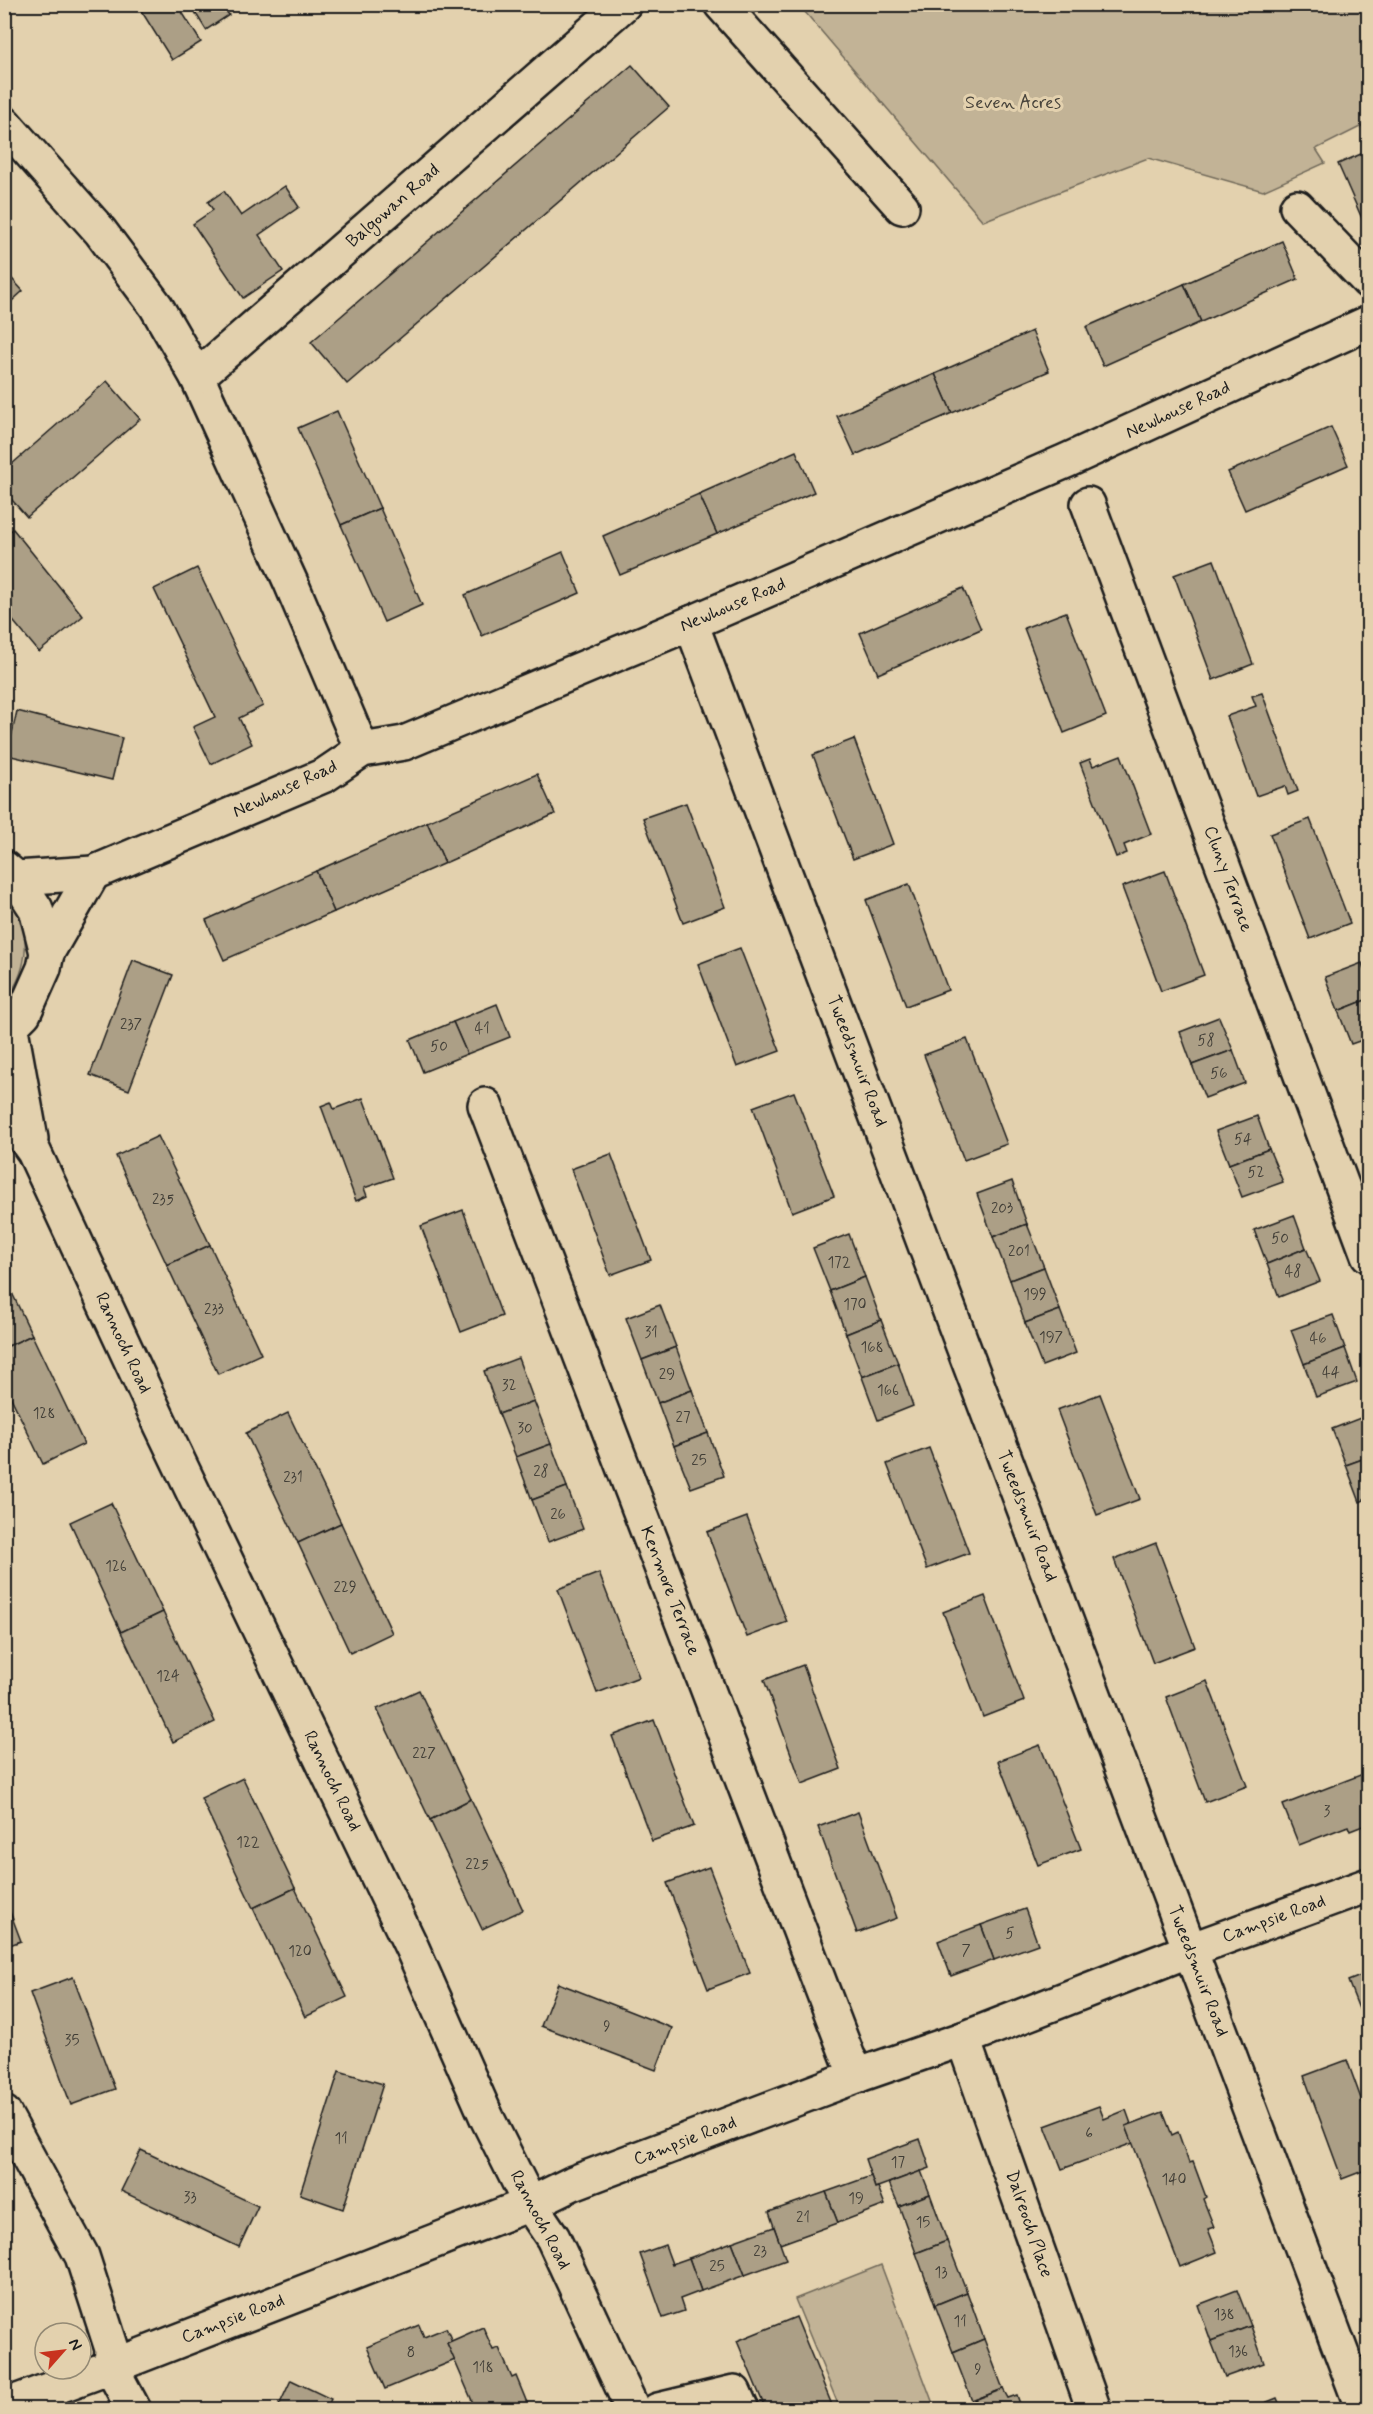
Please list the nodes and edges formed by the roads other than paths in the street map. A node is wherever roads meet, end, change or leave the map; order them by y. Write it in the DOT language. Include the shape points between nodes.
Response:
graph roads {
  1 [pos="624,4"];
  2 [pos="722,4"];
  3 [pos="7,132"];
  4 [pos="902,207"];
  5 [pos="1297,207"];
  6 [pos="1368,281"];
  7 [pos="1368,323"];
  8 [pos="196,377"];
  9 [pos="1088,504"];
  10 [pos="691,623"];
  11 [pos="362,750"];
  12 [pos="10,873"];
  13 [pos="93,873"];
  14 [pos="47,952"];
  15 [pos="8,1031"];
  16 [pos="485,1105"];
  17 [pos="4,1110"];
  18 [pos="34,1152"];
  19 [pos="1368,1254"];
  20 [pos="1368,1885"];
  21 [pos="1190,1950"];
  22 [pos="963,2039"];
  23 [pos="859,2075"];
  24 [pos="4,2113"];
  25 [pos="530,2204"];
  26 [pos="111,2367"];
  27 [pos="4,2406"];
  28 [pos="134,2409"];
  29 [pos="633,2409"];
  30 [pos="658,2409"];
  31 [pos="742,2409"];
  32 [pos="1094,2409"];
  33 [pos="1363,2409"];
  1 -- 8 [label="street, Balgowan Road"];
  2 -- 4 [label="street"];
  3 -- 8 [label="street" via="100,231 156,306"];
  5 -- 6 [label="street"];
  7 -- 10 [label="street, Newhouse Road" via="1066,461"];
  8 -- 11 [label="street" via="291,583"];
  9 -- 19 [label="street, Cluny Terrace"];
  10 -- 11 [label="street, Newhouse Road" via="404,743"];
  10 -- 21 [label="street, Tweedsmuir Road"];
  11 -- 13 [label="street, Newhouse Road" via="325,775"];
  12 -- 13 [label="street, Newhouse Road"];
  12 -- 14 [label="street" via="36,909"];
  13 -- 14 [label="street"];
  14 -- 15 [label="street" via="35,990"];
  15 -- 18 [label="street, Rannoch Road"];
  16 -- 23 [label="street, Kenmore Terrace" via="843,2046"];
  17 -- 18 [label="street, Rannoch Road"];
  18 -- 25 [label="street, Rannoch Road"];
  20 -- 21 [label="street, Campsie Road"];
  21 -- 22 [label="street, Campsie Road"];
  21 -- 33 [label="street, Tweedsmuir Road"];
  22 -- 23 [label="street, Campsie Road"];
  22 -- 32 [label="street, Dalreoch Place"];
  23 -- 25 [label="street, Campsie Road" via="573,2183"];
  24 -- 26 [label="street" via="82,2256 112,2349"];
  25 -- 26 [label="street, Campsie Road"];
  25 -- 29 [label="street, Rannoch Road" via="553,2238"];
  26 -- 27 [label="street, Campsie Road"];
  26 -- 28 [label="street"];
  30 -- 31 [label="street" via="734,2392"];
}
